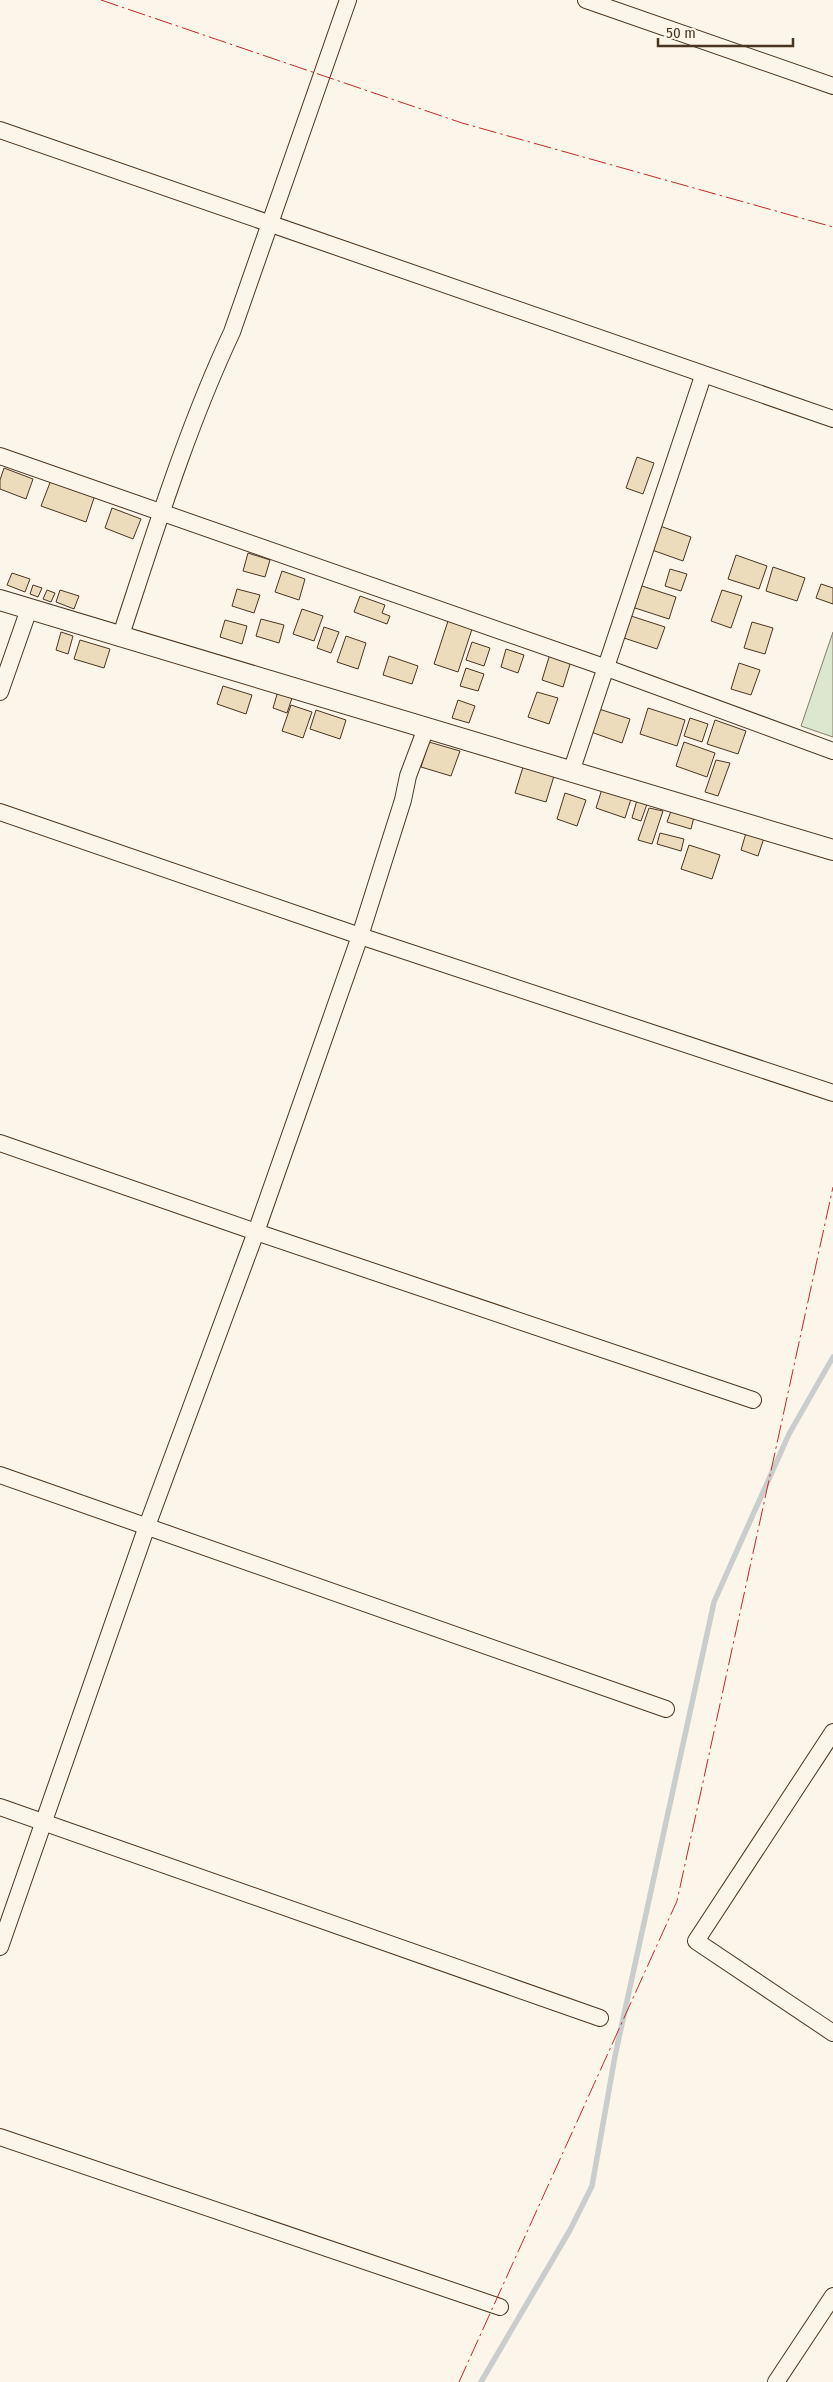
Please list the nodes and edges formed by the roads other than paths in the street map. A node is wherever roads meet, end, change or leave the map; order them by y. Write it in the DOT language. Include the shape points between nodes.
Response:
graph roads {
  1 [pos="348,0"];
  2 [pos="586,0"];
  3 [pos="833,86"];
  4 [pos="0,130"];
  5 [pos="269,223"];
  6 [pos="703,376"];
  7 [pos="833,420"];
  8 [pos="0,456"];
  9 [pos="161,512"];
  10 [pos="0,600"];
  11 [pos="29,609"];
  12 [pos="120,638"];
  13 [pos="604,667"];
  14 [pos="0,692"];
  15 [pos="426,728"];
  16 [pos="833,751"];
  17 [pos="571,772"];
  18 [pos="0,812"];
  19 [pos="833,850"];
  20 [pos="360,936"];
  21 [pos="833,1092"];
  22 [pos="0,1143"];
  23 [pos="256,1232"];
  24 [pos="753,1400"];
  25 [pos="0,1475"];
  26 [pos="147,1526"];
  27 [pos="666,1709"];
  28 [pos="833,1732"];
  29 [pos="0,1807"];
  30 [pos="44,1822"];
  31 [pos="0,1947"];
  32 [pos="600,2018"];
  33 [pos="833,2033"];
  34 [pos="0,2138"];
  35 [pos="833,2296"];
  36 [pos="500,2307"];
  37 [pos="776,2382"];
  1 -- 5 [label="street"];
  2 -- 3 [label="street"];
  4 -- 5 [label="street"];
  5 -- 6 [label="street"];
  5 -- 9 [label="street" via="232,332"];
  6 -- 7 [label="street"];
  6 -- 13 [label="street"];
  8 -- 9 [label="street"];
  9 -- 12 [label="street"];
  9 -- 13 [label="street"];
  10 -- 11 [label="street"];
  11 -- 12 [label="street"];
  11 -- 14 [label="street"];
  12 -- 15 [label="street"];
  13 -- 16 [label="street"];
  13 -- 17 [label="street"];
  15 -- 17 [label="street"];
  15 -- 20 [label="street" via="408,776"];
  17 -- 19 [label="street"];
  18 -- 20 [label="street"];
  20 -- 21 [label="street"];
  20 -- 23 [label="street"];
  22 -- 23 [label="street"];
  23 -- 24 [label="street"];
  23 -- 26 [label="street"];
  25 -- 26 [label="street"];
  26 -- 27 [label="street"];
  26 -- 30 [label="street"];
  28 -- 33 [label="street" via="696,1941"];
  29 -- 30 [label="street"];
  30 -- 31 [label="street"];
  30 -- 32 [label="street"];
  34 -- 36 [label="street"];
  35 -- 37 [label="street"];
}
